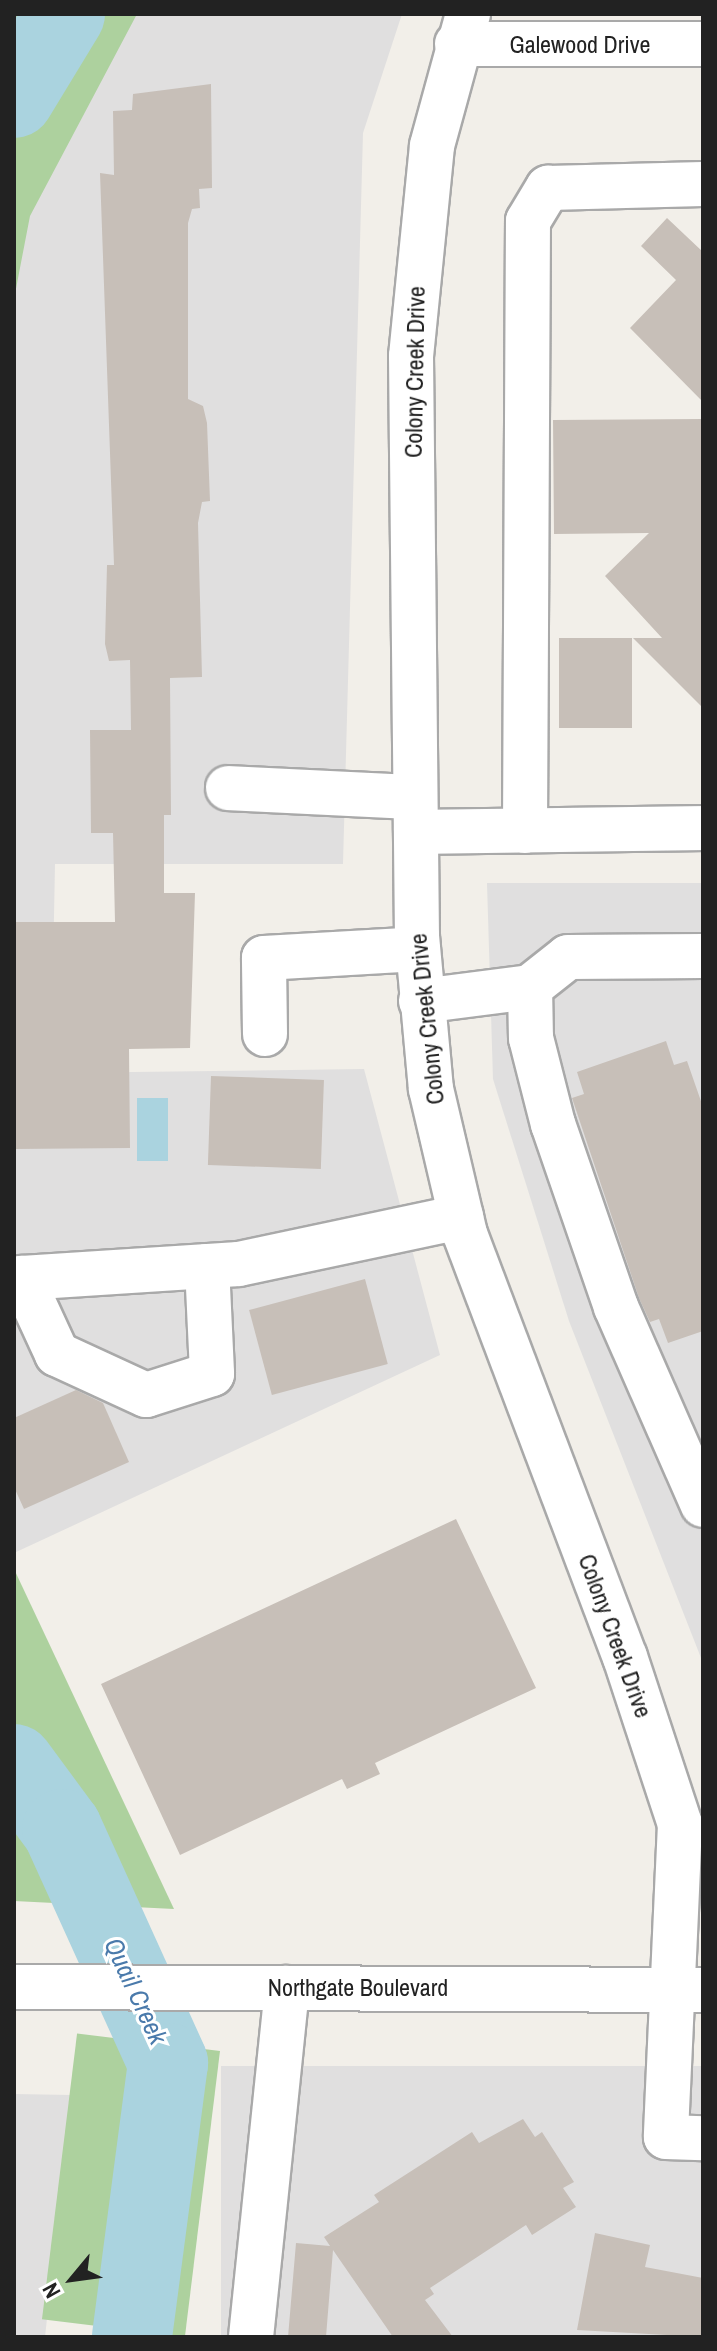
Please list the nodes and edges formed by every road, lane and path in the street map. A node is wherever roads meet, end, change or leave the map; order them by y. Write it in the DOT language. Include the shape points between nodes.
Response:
graph roads {
  1 [pos="463,29"];
  2 [pos="703,44"];
  3 [pos="703,184"];
  4 [pos="228,788"];
  5 [pos="416,814"];
  6 [pos="703,828"];
  7 [pos="525,831"];
  8 [pos="418,949"];
  9 [pos="703,956"];
  10 [pos="530,987"];
  11 [pos="421,1001"];
  12 [pos="265,1034"];
  13 [pos="461,1217"];
  14 [pos="207,1266"];
  15 [pos="703,1505"];
  16 [pos="692,1822"];
  17 [pos="14,1987"];
  18 [pos="287,1988"];
  19 [pos="690,1990"];
  20 [pos="703,2138"];
  21 [pos="251,2337"];
  1 -- 2 [label="street, Galewood Drive"];
  1 -- 5 [label="street, Colony Creek Drive" via="432,146 411,356"];
  3 -- 7 [label="street" via="548,188 528,221"];
  4 -- 5 [label="street"];
  5 -- 7 [label="street"];
  5 -- 8 [label="street, Colony Creek Drive"];
  6 -- 7 [label="street"];
  8 -- 11 [label="street, Colony Creek Drive"];
  8 -- 12 [label="street" via="264,958"];
  9 -- 10 [label="street" via="568,957"];
  10 -- 11 [label="street"];
  10 -- 15 [label="street" via="531,1038 553,1124 616,1307"];
  11 -- 13 [label="street, Colony Creek Drive" via="431,1089"];
  13 -- 14 [label="street" via="370,1241"];
  13 -- 16 [label="street, Colony Creek Drive"];
  16 -- 19 [label="street, Colony Creek Drive"];
  17 -- 18 [label="street, Northgate Boulevard"];
  18 -- 19 [label="street, Northgate Boulevard"];
  18 -- 21 [label="street"];
  19 -- 20 [label="street, Colony Creek Drive" via="666,2137"];
}
